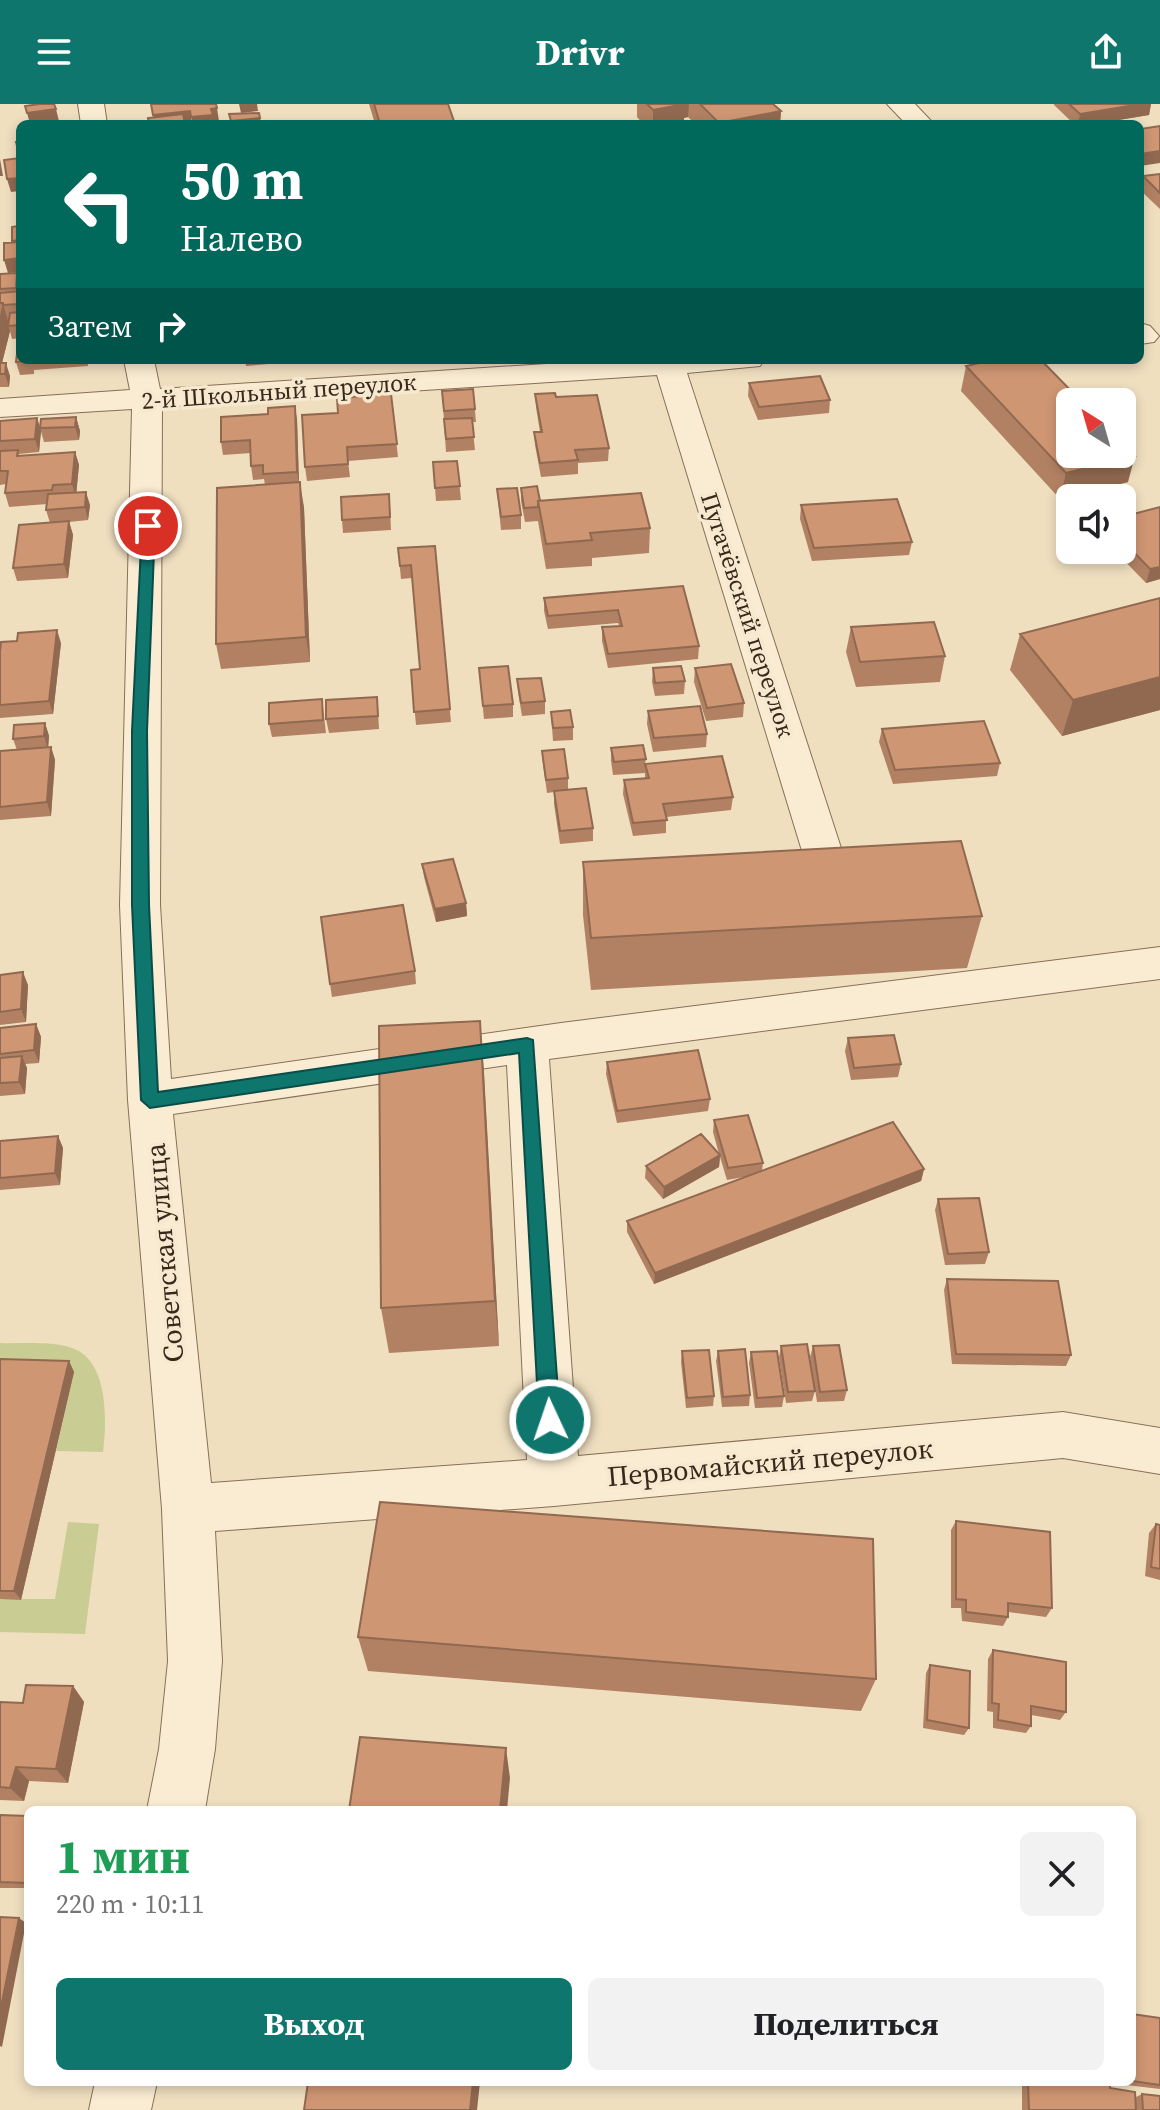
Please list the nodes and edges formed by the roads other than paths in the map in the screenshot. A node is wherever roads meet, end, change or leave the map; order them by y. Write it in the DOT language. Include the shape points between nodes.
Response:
graph roads {
  1 [pos="900,104"];
  2 [pos="917,120"];
  3 [pos="685,364"];
  4 [pos="669,365"];
  5 [pos="143,380"];
  6 [pos="0,408"];
  7 [pos="817,865"];
  8 [pos="1160,963"];
  9 [pos="527,1045"];
  10 [pos="150,1100"];
  11 [pos="1160,1451"];
  12 [pos="554,1482"];
  13 [pos="188,1509"];
  14 [pos="177,1806"];
  15 [pos="125,2086"];
  16 [pos="120,2110"];
  1 -- 2 [label="street"];
  3 -- 4 [label="street, 2-й Школьный переулок"];
  4 -- 5 [label="street, 2-й Школьный переулок"];
  4 -- 7 [label="street, Пугачёвский переулок" via="822,851"];
  5 -- 6 [label="street, 2-й Школьный переулок"];
  5 -- 10 [label="street, Советская улица" via="148,526 140,905"];
  8 -- 9 [label="street"];
  9 -- 10 [label="street"];
  9 -- 12 [label="street"];
  10 -- 13 [label="street, Советская улица"];
  11 -- 12 [label="street, Первомайский переулок" via="1063,1435"];
  12 -- 13 [label="street, Первомайский переулок"];
  13 -- 14 [label="street, Советская улица" via="195,1661"];
  15 -- 16 [label="street"];
}
